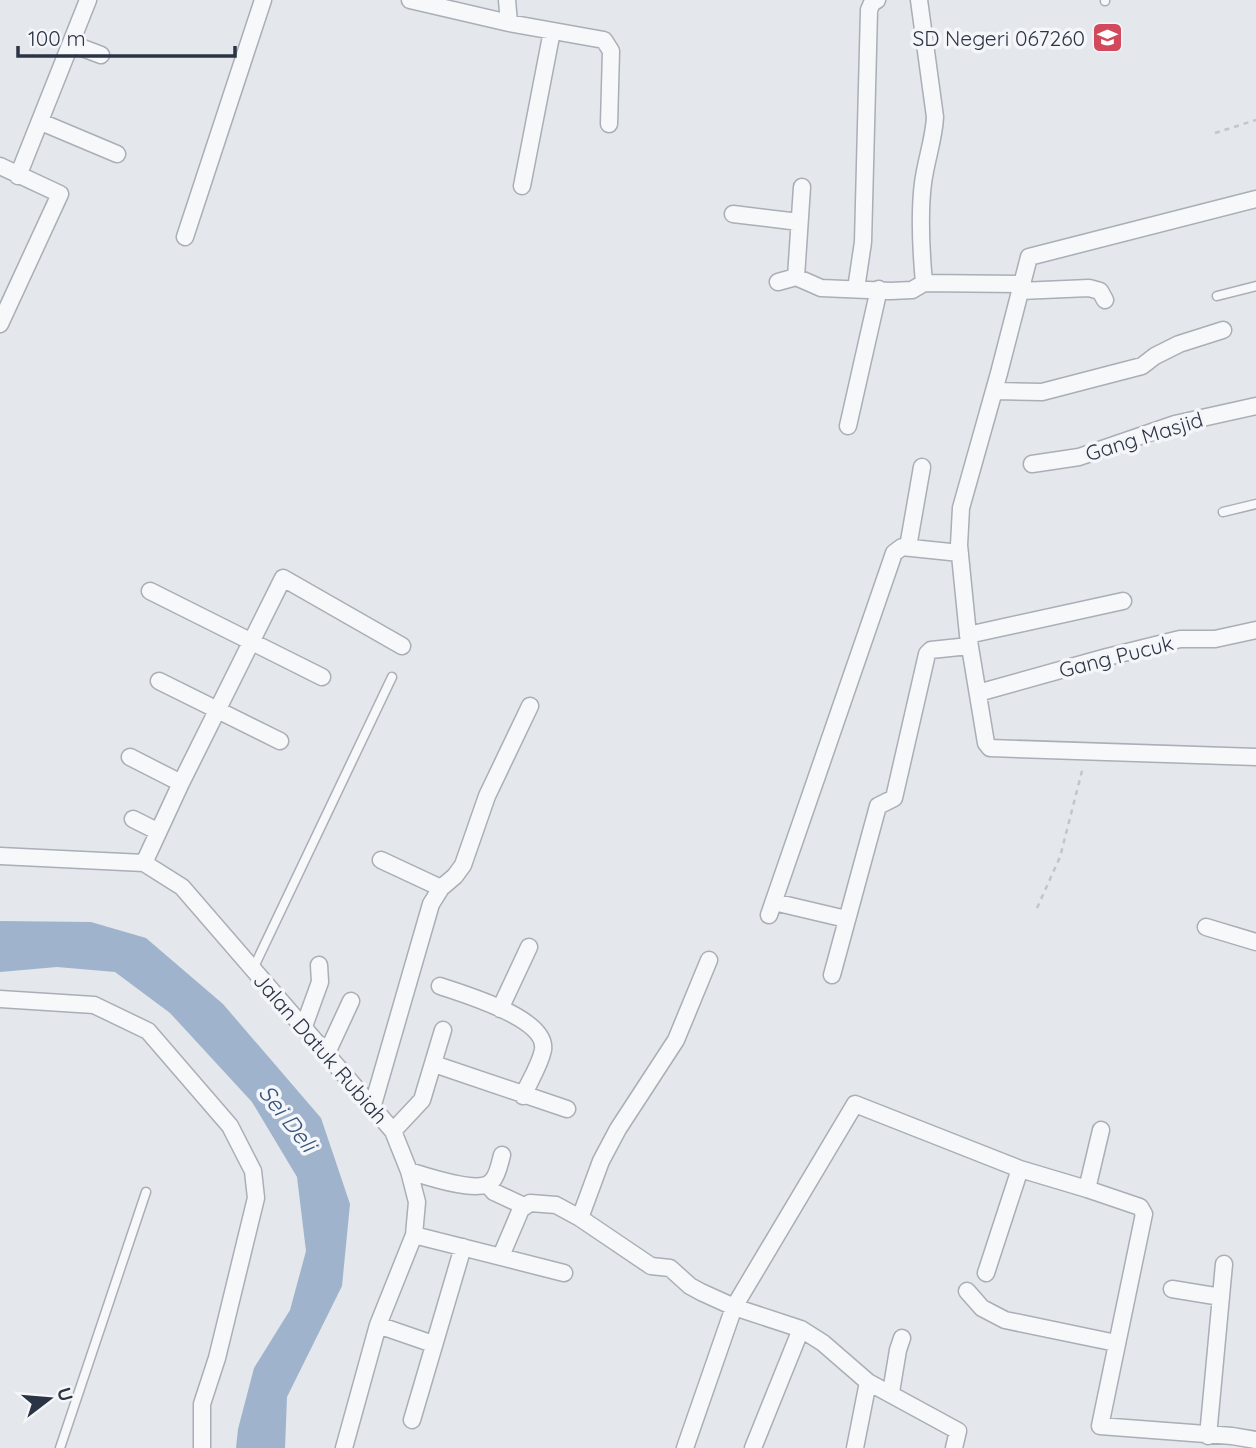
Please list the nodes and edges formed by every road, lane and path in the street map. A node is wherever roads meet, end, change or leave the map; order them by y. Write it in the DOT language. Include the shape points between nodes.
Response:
graph roads {
  1 [pos="88,0"];
  2 [pos="263,0"];
  3 [pos="410,0"];
  4 [pos="506,0"];
  5 [pos="877,0"];
  6 [pos="919,0"];
  7 [pos="472,7"];
  8 [pos="509,23"];
  9 [pos="552,31"];
  10 [pos="72,44"];
  11 [pos="101,55"];
  12 [pos="1256,120"];
  13 [pos="41,122"];
  14 [pos="609,124"];
  15 [pos="1215,133"];
  16 [pos="117,154"];
  17 [pos="0,166"];
  18 [pos="18,176"];
  19 [pos="522,186"];
  20 [pos="802,187"];
  21 [pos="1256,199"];
  22 [pos="733,214"];
  23 [pos="799,222"];
  24 [pos="185,237"];
  25 [pos="796,277"];
  26 [pos="778,282"];
  27 [pos="924,283"];
  28 [pos="1256,286"];
  29 [pos="1021,288"];
  30 [pos="856,289"];
  31 [pos="879,289"];
  32 [pos="1217,296"];
  33 [pos="1105,300"];
  34 [pos="0,324"];
  35 [pos="1223,330"];
  36 [pos="993,391"];
  37 [pos="1256,406"];
  38 [pos="848,426"];
  39 [pos="1032,464"];
  40 [pos="922,467"];
  41 [pos="1256,504"];
  42 [pos="1223,512"];
  43 [pos="908,547"];
  44 [pos="960,553"];
  45 [pos="150,591"];
  46 [pos="1123,601"];
  47 [pos="1256,630"];
  48 [pos="250,641"];
  49 [pos="968,641"];
  50 [pos="402,646"];
  51 [pos="322,677"];
  52 [pos="392,677"];
  53 [pos="159,681"];
  54 [pos="978,693"];
  55 [pos="530,706"];
  56 [pos="217,709"];
  57 [pos="280,741"];
  58 [pos="1088,751"];
  59 [pos="1256,757"];
  60 [pos="130,758"];
  61 [pos="181,783"];
  62 [pos="133,819"];
  63 [pos="157,831"];
  64 [pos="0,856"];
  65 [pos="381,860"];
  66 [pos="144,863"];
  67 [pos="441,888"];
  68 [pos="1038,908"];
  69 [pos="846,919"];
  70 [pos="1206,927"];
  71 [pos="1256,942"];
  72 [pos="528,947"];
  73 [pos="709,960"];
  74 [pos="319,965"];
  75 [pos="253,969"];
  76 [pos="832,975"];
  77 [pos="440,986"];
  78 [pos="0,999"];
  79 [pos="351,1001"];
  80 [pos="500,1009"];
  81 [pos="303,1029"];
  82 [pos="443,1030"];
  83 [pos="326,1055"];
  84 [pos="434,1064"];
  85 [pos="523,1096"];
  86 [pos="372,1108"];
  87 [pos="567,1109"];
  88 [pos="1101,1130"];
  89 [pos="393,1131"];
  90 [pos="502,1155"];
  91 [pos="1020,1169"];
  92 [pos="409,1171"];
  93 [pos="488,1185"];
  94 [pos="1087,1189"];
  95 [pos="146,1192"];
  96 [pos="524,1206"];
  97 [pos="580,1218"];
  98 [pos="414,1235"];
  99 [pos="463,1247"];
  100 [pos="501,1256"];
  101 [pos="1224,1264"];
  102 [pos="564,1273"];
  103 [pos="986,1273"];
  104 [pos="1172,1289"];
  105 [pos="967,1291"];
  106 [pos="1220,1297"];
  107 [pos="734,1307"];
  108 [pos="378,1325"];
  109 [pos="801,1329"];
  110 [pos="902,1338"];
  111 [pos="1116,1343"];
  112 [pos="433,1344"];
  113 [pos="868,1382"];
  114 [pos="891,1392"];
  115 [pos="412,1420"];
  116 [pos="1208,1436"];
  117 [pos="1256,1440"];
  118 [pos="60,1448"];
  119 [pos="202,1448"];
  120 [pos="344,1448"];
  121 [pos="685,1448"];
  122 [pos="753,1448"];
  123 [pos="855,1448"];
  124 [pos="954,1448"];
  1 -- 10 [label="street"];
  2 -- 24 [label="street"];
  3 -- 7 [label="street"];
  4 -- 8 [label="street"];
  5 -- 30 [label="street" via="869,10 863,242"];
  6 -- 27 [label="street" via="935,117 923,182"];
  7 -- 8 [label="street"];
  8 -- 9 [label="street"];
  9 -- 14 [label="street" via="608,43"];
  9 -- 19 [label="street"];
  10 -- 11 [label="street"];
  10 -- 13 [label="street"];
  12 -- 15 [label="path"];
  13 -- 16 [label="street"];
  13 -- 18 [label="street"];
  17 -- 18 [label="street"];
  18 -- 34 [label="street" via="60,194"];
  20 -- 23 [label="street"];
  21 -- 29 [label="street" via="1032,255 1026,261"];
  22 -- 23 [label="street"];
  23 -- 25 [label="street"];
  25 -- 26 [label="street"];
  25 -- 30 [label="street" via="821,288"];
  27 -- 29 [label="street"];
  27 -- 31 [label="street" via="912,290"];
  28 -- 32 [label="lane"];
  29 -- 33 [label="street" via="1089,288 1100,291"];
  29 -- 36 [label="street"];
  30 -- 31 [label="street"];
  31 -- 38 [label="street"];
  35 -- 36 [label="street" via="1179,344 1142,366 1042,392"];
  36 -- 44 [label="street" via="961,508"];
  37 -- 39 [label="street, Gang Masjid" via="1175,424 1079,457"];
  40 -- 43 [label="street"];
  41 -- 42 [label="lane"];
  43 -- 44 [label="street"];
  43 -- 69 [label="street" via="894,553 771,908"];
  44 -- 49 [label="street"];
  45 -- 48 [label="street"];
  46 -- 49 [label="street"];
  47 -- 54 [label="street, Gang Pucuk" via="1215,639 1180,639"];
  48 -- 50 [label="street" via="283,578"];
  48 -- 51 [label="street"];
  48 -- 56 [label="street"];
  49 -- 54 [label="street"];
  49 -- 69 [label="street" via="927,654 894,798 878,806"];
  52 -- 75 [label="lane"];
  53 -- 56 [label="street"];
  54 -- 58 [label="street" via="990,748"];
  55 -- 67 [label="street" via="487,796 469,853"];
  56 -- 57 [label="street"];
  56 -- 61 [label="street"];
  58 -- 59 [label="street"];
  58 -- 68 [label="path" via="1060,857"];
  60 -- 61 [label="street"];
  61 -- 63 [label="street"];
  62 -- 63 [label="street"];
  63 -- 66 [label="street"];
  64 -- 66 [label="street, Jalan Datuk Rubiah"];
  65 -- 67 [label="street"];
  66 -- 75 [label="street, Jalan Datuk Rubiah" via="182,887"];
  67 -- 86 [label="street" via="431,904"];
  69 -- 76 [label="street"];
  70 -- 71 [label="street"];
  72 -- 80 [label="street"];
  73 -- 97 [label="street" via="676,1040 601,1161"];
  74 -- 81 [label="street" via="320,982"];
  75 -- 81 [label="street, Jalan Datuk Rubiah"];
  77 -- 80 [label="street"];
  78 -- 119 [label="street" via="94,1005 148,1031 230,1126 253,1171 256,1198 202,1404"];
  79 -- 83 [label="street"];
  80 -- 85 [label="street" via="534,1028 542,1041 543,1050"];
  81 -- 83 [label="street, Jalan Datuk Rubiah"];
  82 -- 84 [label="street"];
  83 -- 86 [label="street, Jalan Datuk Rubiah"];
  84 -- 85 [label="street"];
  84 -- 89 [label="street" via="422,1100"];
  85 -- 87 [label="street"];
  86 -- 89 [label="street, Jalan Datuk Rubiah"];
  88 -- 94 [label="street"];
  89 -- 92 [label="street, Jalan Datuk Rubiah"];
  90 -- 93 [label="street"];
  91 -- 94 [label="street"];
  91 -- 103 [label="street"];
  91 -- 107 [label="street" via="855,1104"];
  92 -- 93 [label="street" via="469,1186"];
  92 -- 98 [label="street, Jalan Datuk Rubiah" via="417,1202"];
  93 -- 96 [label="street"];
  94 -- 111 [label="street" via="1140,1207 1144,1214"];
  95 -- 118 [label="lane"];
  96 -- 97 [label="street" via="556,1205"];
  96 -- 100 [label="street"];
  97 -- 107 [label="street" via="651,1266 670,1268 690,1286"];
  98 -- 99 [label="street"];
  98 -- 108 [label="street, Jalan Datuk Rubiah"];
  99 -- 100 [label="street"];
  99 -- 112 [label="street"];
  100 -- 102 [label="street"];
  101 -- 106 [label="street"];
  104 -- 106 [label="street"];
  105 -- 111 [label="street" via="982,1308 1005,1320"];
  106 -- 116 [label="street"];
  107 -- 109 [label="street"];
  107 -- 121 [label="street"];
  108 -- 112 [label="street"];
  108 -- 120 [label="street, Jalan Datuk Rubiah"];
  109 -- 113 [label="street"];
  109 -- 122 [label="street"];
  110 -- 114 [label="street"];
  111 -- 116 [label="street" via="1100,1426"];
  112 -- 115 [label="street"];
  113 -- 114 [label="street"];
  113 -- 123 [label="street"];
  114 -- 124 [label="street" via="958,1431"];
  116 -- 117 [label="street"];
}
